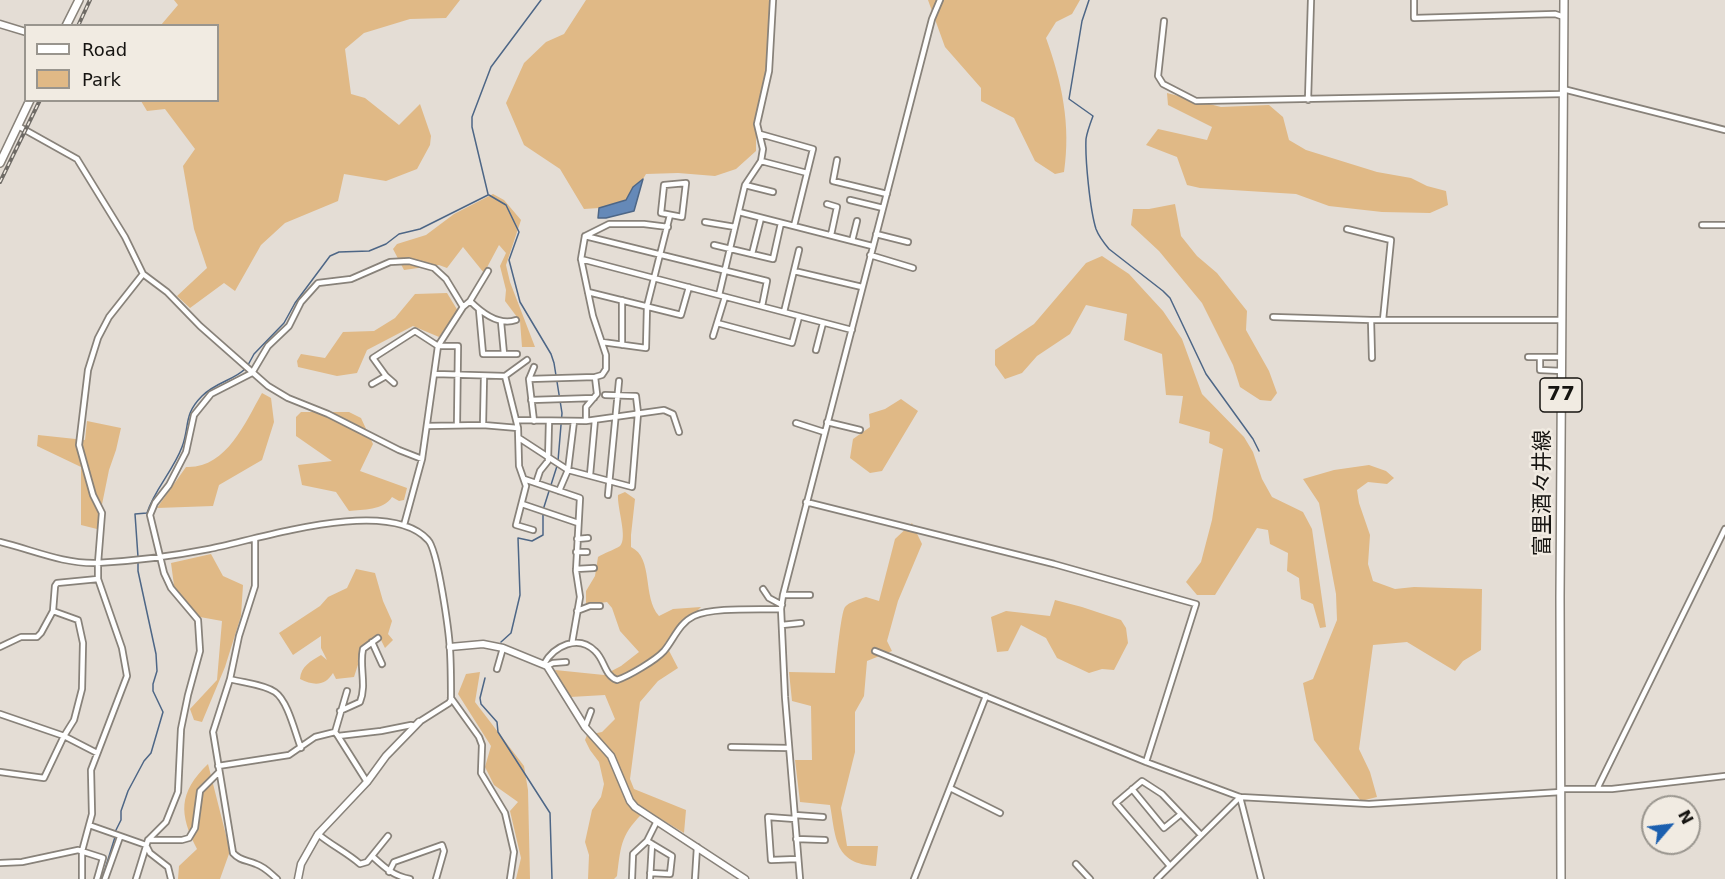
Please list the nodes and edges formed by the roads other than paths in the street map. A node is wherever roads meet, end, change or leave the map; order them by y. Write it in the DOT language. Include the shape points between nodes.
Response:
graph roads {
  1 [pos="79,0"];
  2 [pos="773,0"];
  3 [pos="940,0"];
  4 [pos="1311,0"];
  5 [pos="1414,0"];
  6 [pos="1564,0"];
  7 [pos="1564,17"];
  8 [pos="1164,21"];
  9 [pos="0,24"];
  10 [pos="67,24"];
  11 [pos="24,31"];
  12 [pos="1563,91"];
  13 [pos="1308,100"];
  14 [pos="29,102"];
  15 [pos="18,126"];
  16 [pos="1725,130"];
  17 [pos="760,134"];
  18 [pos="837,160"];
  19 [pos="761,161"];
  20 [pos="0,163"];
  21 [pos="807,172"];
  22 [pos="745,184"];
  23 [pos="773,192"];
  24 [pos="887,194"];
  25 [pos="850,200"];
  26 [pos="827,204"];
  27 [pos="883,208"];
  28 [pos="739,212"];
  29 [pos="670,214"];
  30 [pos="761,218"];
  31 [pos="857,221"];
  32 [pos="705,222"];
  33 [pos="781,223"];
  34 [pos="1701,225"];
  35 [pos="1725,225"];
  36 [pos="794,226"];
  37 [pos="668,227"];
  38 [pos="735,227"];
  39 [pos="1347,229"];
  40 [pos="876,234"];
  41 [pos="831,235"];
  42 [pos="585,236"];
  43 [pos="852,241"];
  44 [pos="908,242"];
  45 [pos="714,245"];
  46 [pos="872,246"];
  47 [pos="731,249"];
  48 [pos="800,250"];
  49 [pos="661,254"];
  50 [pos="752,254"];
  51 [pos="870,255"];
  52 [pos="581,260"];
  53 [pos="913,268"];
  54 [pos="725,269"];
  55 [pos="488,271"];
  56 [pos="794,271"];
  57 [pos="143,274"];
  58 [pos="654,278"];
  59 [pos="689,287"];
  60 [pos="862,287"];
  61 [pos="588,292"];
  62 [pos="719,295"];
  63 [pos="725,297"];
  64 [pos="622,300"];
  65 [pos="471,301"];
  66 [pos="647,306"];
  67 [pos="762,306"];
  68 [pos="463,307"];
  69 [pos="479,310"];
  70 [pos="784,312"];
  71 [pos="799,317"];
  72 [pos="1273,317"];
  73 [pos="516,320"];
  74 [pos="1371,320"];
  75 [pos="1383,320"];
  76 [pos="1562,320"];
  77 [pos="501,322"];
  78 [pos="717,323"];
  79 [pos="823,323"];
  80 [pos="852,330"];
  81 [pos="713,336"];
  82 [pos="602,342"];
  83 [pos="622,345"];
  84 [pos="438,346"];
  85 [pos="816,350"];
  86 [pos="504,354"];
  87 [pos="517,354"];
  88 [pos="1528,357"];
  89 [pos="1540,357"];
  90 [pos="1562,357"];
  91 [pos="1372,358"];
  92 [pos="527,360"];
  93 [pos="534,367"];
  94 [pos="1562,371"];
  95 [pos="252,373"];
  96 [pos="435,374"];
  97 [pos="458,375"];
  98 [pos="386,376"];
  99 [pos="484,376"];
  100 [pos="505,376"];
  101 [pos="595,377"];
  102 [pos="529,379"];
  103 [pos="620,381"];
  104 [pos="393,383"];
  105 [pos="372,384"];
  106 [pos="605,395"];
  107 [pos="617,395"];
  108 [pos="594,398"];
  109 [pos="531,400"];
  110 [pos="638,413"];
  111 [pos="615,417"];
  112 [pos="516,420"];
  113 [pos="595,420"];
  114 [pos="534,421"];
  115 [pos="549,421"];
  116 [pos="574,421"];
  117 [pos="586,421"];
  118 [pos="827,422"];
  119 [pos="796,423"];
  120 [pos="457,425"];
  121 [pos="483,425"];
  122 [pos="427,426"];
  123 [pos="518,428"];
  124 [pos="860,430"];
  125 [pos="679,432"];
  126 [pos="824,432"];
  127 [pos="519,438"];
  128 [pos="548,457"];
  129 [pos="422,459"];
  130 [pos="568,470"];
  131 [pos="590,475"];
  132 [pos="524,479"];
  133 [pos="610,482"];
  134 [pos="536,483"];
  135 [pos="559,491"];
  136 [pos="608,495"];
  137 [pos="806,502"];
  138 [pos="522,504"];
  139 [pos="578,523"];
  140 [pos="404,525"];
  141 [pos="1725,529"];
  142 [pos="533,530"];
  143 [pos="588,538"];
  144 [pos="577,539"];
  145 [pos="255,540"];
  146 [pos="0,542"];
  147 [pos="576,552"];
  148 [pos="587,552"];
  149 [pos="159,557"];
  150 [pos="98,563"];
  151 [pos="594,568"];
  152 [pos="576,569"];
  153 [pos="98,579"];
  154 [pos="763,590"];
  155 [pos="783,595"];
  156 [pos="810,595"];
  157 [pos="600,606"];
  158 [pos="781,607"];
  159 [pos="52,611"];
  160 [pos="577,611"];
  161 [pos="801,623"];
  162 [pos="782,624"];
  163 [pos="378,638"];
  164 [pos="372,642"];
  165 [pos="572,643"];
  166 [pos="450,647"];
  167 [pos="0,648"];
  168 [pos="503,648"];
  169 [pos="875,651"];
  170 [pos="566,662"];
  171 [pos="382,664"];
  172 [pos="545,665"];
  173 [pos="497,669"];
  174 [pos="230,679"];
  175 [pos="347,691"];
  176 [pos="986,696"];
  177 [pos="451,698"];
  178 [pos="340,711"];
  179 [pos="591,711"];
  180 [pos="0,714"];
  181 [pos="417,724"];
  182 [pos="585,727"];
  183 [pos="337,734"];
  184 [pos="63,736"];
  185 [pos="731,747"];
  186 [pos="301,748"];
  187 [pos="789,748"];
  188 [pos="98,753"];
  189 [pos="1146,762"];
  190 [pos="218,766"];
  191 [pos="0,772"];
  192 [pos="219,772"];
  193 [pos="1725,776"];
  194 [pos="367,782"];
  195 [pos="1598,787"];
  196 [pos="950,788"];
  197 [pos="1132,789"];
  198 [pos="1561,791"];
  199 [pos="1240,797"];
  200 [pos="1000,813"];
  201 [pos="1181,814"];
  202 [pos="795,817"];
  203 [pos="823,817"];
  204 [pos="657,821"];
  205 [pos="89,825"];
  206 [pos="318,834"];
  207 [pos="1201,835"];
  208 [pos="388,836"];
  209 [pos="120,837"];
  210 [pos="796,838"];
  211 [pos="825,840"];
  212 [pos="649,842"];
  213 [pos="147,843"];
  214 [pos="697,848"];
  215 [pos="82,851"];
  216 [pos="372,856"];
  217 [pos="797,859"];
  218 [pos="0,863"];
  219 [pos="1076,864"];
  220 [pos="1170,866"];
  221 [pos="389,872"];
  222 [pos="650,873"];
  223 [pos="82,879"];
  224 [pos="97,879"];
  225 [pos="105,879"];
  226 [pos="136,879"];
  227 [pos="171,879"];
  228 [pos="277,879"];
  229 [pos="298,879"];
  230 [pos="410,879"];
  231 [pos="436,879"];
  232 [pos="510,879"];
  233 [pos="632,879"];
  234 [pos="650,879"];
  235 [pos="695,879"];
  236 [pos="745,879"];
  237 [pos="800,879"];
  238 [pos="914,879"];
  239 [pos="1090,879"];
  240 [pos="1157,879"];
  241 [pos="1261,879"];
  242 [pos="1561,879"];
  1 -- 10 [label="main road"];
  2 -- 17 [label="street" via="769,72 757,124"];
  3 -- 24 [label="street"];
  4 -- 13 [label="street"];
  5 -- 7 [label="street" via="1414,18 1555,14"];
  6 -- 7 [label="main road, 富里酒々井線 / 77"];
  7 -- 12 [label="main road, 富里酒々井線 / 77"];
  8 -- 13 [label="street" via="1158,76 1170,88 1197,100"];
  9 -- 11 [label="street"];
  12 -- 13 [label="street"];
  12 -- 16 [label="street"];
  12 -- 76 [label="main road, 富里酒々井線 / 77"];
  14 -- 15 [label="main road"];
  15 -- 20 [label="main road"];
  15 -- 57 [label="street" via="76,159 125,237"];
  17 -- 19 [label="street"];
  17 -- 21 [label="street" via="813,149"];
  18 -- 24 [label="street" via="832,181"];
  19 -- 21 [label="street"];
  19 -- 22 [label="street"];
  21 -- 36 [label="street"];
  22 -- 23 [label="street"];
  22 -- 28 [label="street"];
  24 -- 27 [label="street"];
  25 -- 27 [label="street"];
  26 -- 41 [label="street" via="837,207"];
  27 -- 40 [label="street"];
  28 -- 30 [label="street"];
  28 -- 38 [label="street"];
  29 -- 29 [label="street" via="682,217 686,183 664,185 661,213"];
  29 -- 37 [label="street"];
  30 -- 33 [label="street"];
  30 -- 50 [label="street"];
  31 -- 43 [label="street"];
  32 -- 38 [label="street"];
  33 -- 36 [label="street"];
  33 -- 50 [label="street" via="773,259"];
  34 -- 35 [label="street"];
  36 -- 41 [label="street"];
  37 -- 42 [label="street" via="609,224"];
  37 -- 49 [label="street"];
  38 -- 47 [label="street"];
  39 -- 75 [label="street" via="1391,240"];
  40 -- 44 [label="street"];
  40 -- 46 [label="street"];
  41 -- 43 [label="street"];
  42 -- 49 [label="street"];
  42 -- 52 [label="street"];
  43 -- 46 [label="street"];
  45 -- 47 [label="street"];
  46 -- 51 [label="street"];
  47 -- 50 [label="street"];
  47 -- 54 [label="street"];
  48 -- 56 [label="street"];
  49 -- 54 [label="street"];
  49 -- 58 [label="street"];
  51 -- 53 [label="street"];
  51 -- 60 [label="street"];
  52 -- 58 [label="street"];
  52 -- 61 [label="street"];
  54 -- 62 [label="street"];
  54 -- 67 [label="street" via="767,281"];
  55 -- 65 [label="street"];
  56 -- 60 [label="street"];
  56 -- 70 [label="street"];
  57 -- 95 [label="street"];
  57 -- 150 [label="street" via="110,317 98,338 88,370 79,445 102,513"];
  58 -- 59 [label="street"];
  58 -- 66 [label="street"];
  59 -- 62 [label="street"];
  59 -- 66 [label="street" via="681,315"];
  60 -- 80 [label="street"];
  61 -- 64 [label="street"];
  61 -- 82 [label="street"];
  62 -- 63 [label="street"];
  63 -- 67 [label="street"];
  63 -- 78 [label="street"];
  64 -- 66 [label="street"];
  64 -- 83 [label="street"];
  65 -- 68 [label="street"];
  65 -- 69 [label="street"];
  66 -- 83 [label="street" via="646,348"];
  67 -- 70 [label="street"];
  68 -- 84 [label="street"];
  68 -- 95 [label="street" via="446,279 434,268 409,261 390,262 351,279 318,283 301,302 289,326 268,346"];
  69 -- 77 [label="street"];
  69 -- 86 [label="street" via="483,354"];
  70 -- 71 [label="street"];
  71 -- 78 [label="street" via="792,343"];
  71 -- 79 [label="street"];
  72 -- 74 [label="street"];
  73 -- 77 [label="street"];
  74 -- 75 [label="street"];
  74 -- 91 [label="street"];
  75 -- 76 [label="street"];
  76 -- 90 [label="main road, 富里酒々井線 / 77"];
  77 -- 86 [label="street"];
  78 -- 81 [label="street"];
  79 -- 80 [label="street"];
  79 -- 85 [label="street"];
  80 -- 118 [label="street"];
  82 -- 83 [label="street"];
  82 -- 101 [label="street" via="606,369"];
  84 -- 96 [label="street"];
  84 -- 97 [label="street" via="458,346"];
  84 -- 98 [label="street" via="415,331 373,358"];
  86 -- 87 [label="street"];
  88 -- 89 [label="street"];
  89 -- 90 [label="street"];
  89 -- 94 [label="street" via="1540,370"];
  90 -- 94 [label="main road, 富里酒々井線 / 77"];
  92 -- 100 [label="street"];
  93 -- 102 [label="street"];
  94 -- 198 [label="main road, 富里酒々井線 / 77"];
  95 -- 129 [label="street" via="288,398"];
  95 -- 149 [label="street" via="211,394 194,416 186,452 150,515"];
  96 -- 97 [label="street"];
  96 -- 122 [label="street"];
  97 -- 99 [label="street"];
  97 -- 120 [label="street"];
  98 -- 104 [label="street"];
  98 -- 105 [label="street"];
  99 -- 100 [label="street"];
  99 -- 121 [label="street"];
  100 -- 112 [label="street"];
  101 -- 102 [label="street"];
  101 -- 108 [label="street"];
  102 -- 109 [label="street"];
  103 -- 107 [label="street"];
  106 -- 107 [label="street"];
  107 -- 110 [label="street" via="636,396"];
  107 -- 111 [label="street"];
  108 -- 109 [label="street"];
  108 -- 117 [label="street" via="586,407"];
  109 -- 114 [label="street"];
  110 -- 111 [label="street"];
  110 -- 125 [label="street" via="664,410 673,414"];
  110 -- 133 [label="street" via="632,487"];
  111 -- 113 [label="street"];
  111 -- 133 [label="street"];
  112 -- 114 [label="street"];
  112 -- 123 [label="street"];
  113 -- 117 [label="street"];
  113 -- 131 [label="street"];
  114 -- 115 [label="street"];
  115 -- 116 [label="street"];
  115 -- 128 [label="street"];
  116 -- 117 [label="street"];
  116 -- 130 [label="street"];
  118 -- 124 [label="street"];
  118 -- 126 [label="street"];
  119 -- 126 [label="street"];
  120 -- 121 [label="street"];
  120 -- 122 [label="street"];
  121 -- 123 [label="street"];
  122 -- 129 [label="street"];
  123 -- 127 [label="street"];
  126 -- 137 [label="street"];
  127 -- 128 [label="street"];
  127 -- 132 [label="street" via="519,466"];
  128 -- 130 [label="street"];
  128 -- 134 [label="street"];
  129 -- 140 [label="street"];
  130 -- 131 [label="street"];
  130 -- 135 [label="street"];
  131 -- 133 [label="street"];
  132 -- 134 [label="street"];
  132 -- 138 [label="street"];
  133 -- 136 [label="street"];
  134 -- 135 [label="street"];
  135 -- 139 [label="street" via="580,498"];
  137 -- 155 [label="street"];
  137 -- 189 [label="street" via="1196,604"];
  138 -- 139 [label="street"];
  138 -- 142 [label="street" via="516,525"];
  139 -- 144 [label="street"];
  140 -- 145 [label="street" via="335,521"];
  140 -- 166 [label="street" via="424,536 434,549"];
  141 -- 195 [label="street"];
  143 -- 144 [label="street"];
  144 -- 147 [label="street"];
  145 -- 149 [label="street"];
  145 -- 174 [label="street" via="255,586"];
  146 -- 150 [label="street" via="70,562"];
  147 -- 148 [label="street"];
  147 -- 152 [label="street"];
  149 -- 150 [label="street"];
  149 -- 213 [label="street" via="171,588 198,620 200,651 181,729 178,792 166,822"];
  150 -- 153 [label="street"];
  151 -- 152 [label="street"];
  152 -- 160 [label="street" via="580,597"];
  153 -- 159 [label="street" via="57,583"];
  153 -- 188 [label="street" via="122,648 127,676"];
  154 -- 158 [label="street"];
  155 -- 156 [label="street"];
  155 -- 158 [label="street"];
  157 -- 160 [label="street"];
  158 -- 162 [label="street"];
  158 -- 165 [label="street" via="698,614 681,626 664,652 617,680 608,675 596,652"];
  159 -- 167 [label="street" via="37,637 21,637"];
  159 -- 184 [label="street" via="78,620 83,643 82,689 74,720"];
  160 -- 165 [label="street"];
  161 -- 162 [label="street"];
  162 -- 187 [label="street"];
  163 -- 164 [label="street"];
  164 -- 171 [label="street"];
  164 -- 178 [label="street" via="361,656 360,702"];
  165 -- 172 [label="street" via="557,648"];
  166 -- 168 [label="street" via="483,644"];
  166 -- 177 [label="street"];
  168 -- 172 [label="street"];
  168 -- 173 [label="street"];
  169 -- 176 [label="street"];
  170 -- 172 [label="street"];
  172 -- 182 [label="street"];
  174 -- 186 [label="street" via="265,688 282,699"];
  174 -- 190 [label="street" via="213,732"];
  175 -- 178 [label="street"];
  176 -- 189 [label="street"];
  176 -- 196 [label="street"];
  177 -- 181 [label="street"];
  177 -- 232 [label="street" via="479,737 481,772 505,813 514,852"];
  178 -- 183 [label="street"];
  179 -- 182 [label="street"];
  180 -- 184 [label="street"];
  181 -- 183 [label="street"];
  181 -- 194 [label="street"];
  182 -- 204 [label="street" via="611,756 630,801"];
  183 -- 186 [label="street" via="315,737"];
  183 -- 194 [label="street"];
  184 -- 188 [label="street"];
  184 -- 191 [label="street" via="44,778"];
  185 -- 187 [label="street"];
  186 -- 190 [label="street" via="281,757"];
  187 -- 202 [label="street"];
  188 -- 205 [label="street" via="91,770"];
  189 -- 199 [label="street"];
  190 -- 192 [label="street"];
  192 -- 213 [label="street" via="200,791 195,828 189,838"];
  192 -- 228 [label="street" via="233,853 266,869"];
  193 -- 195 [label="street" via="1612,789"];
  194 -- 206 [label="street"];
  195 -- 198 [label="street"];
  196 -- 200 [label="street"];
  196 -- 238 [label="street"];
  197 -- 201 [label="street" via="1142,781"];
  197 -- 201 [label="street" via="1164,828"];
  197 -- 220 [label="street" via="1116,803"];
  198 -- 199 [label="street" via="1369,804"];
  198 -- 242 [label="main road, 富里酒々井線 / 77"];
  199 -- 207 [label="street"];
  199 -- 241 [label="street"];
  201 -- 207 [label="street"];
  202 -- 203 [label="street"];
  202 -- 210 [label="street"];
  202 -- 217 [label="street" via="768,817 771,860"];
  204 -- 212 [label="street"];
  204 -- 214 [label="street"];
  205 -- 209 [label="street"];
  205 -- 215 [label="street"];
  206 -- 216 [label="street" via="360,864"];
  206 -- 229 [label="street" via="301,864"];
  207 -- 220 [label="street"];
  208 -- 216 [label="street"];
  209 -- 213 [label="street"];
  209 -- 225 [label="street"];
  210 -- 211 [label="street"];
  210 -- 217 [label="street"];
  212 -- 222 [label="street"];
  212 -- 222 [label="street" via="672,856 670,874"];
  212 -- 233 [label="street" via="633,854"];
  213 -- 226 [label="street"];
  213 -- 227 [label="street" via="150,853 168,867"];
  214 -- 235 [label="street"];
  214 -- 236 [label="street"];
  215 -- 218 [label="street"];
  215 -- 223 [label="street"];
  215 -- 224 [label="street" via="103,858"];
  216 -- 221 [label="street"];
  217 -- 237 [label="street"];
  219 -- 239 [label="street"];
  220 -- 240 [label="street"];
  221 -- 230 [label="street"];
  221 -- 231 [label="street" via="394,862 442,845 444,851"];
  222 -- 234 [label="street"];
}
